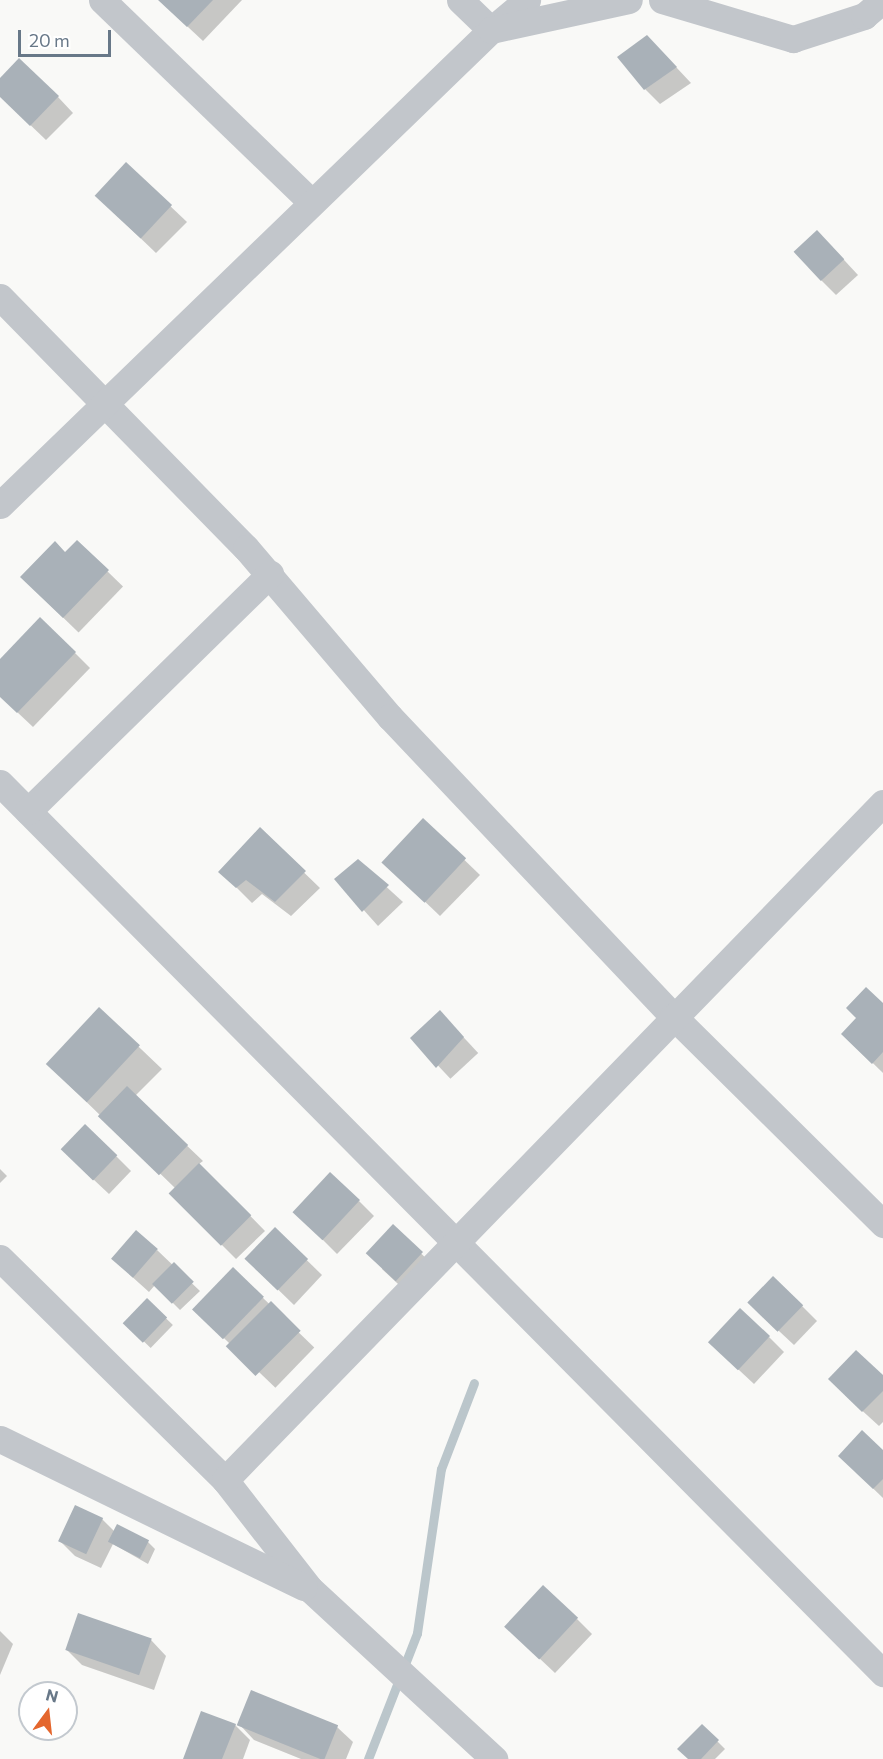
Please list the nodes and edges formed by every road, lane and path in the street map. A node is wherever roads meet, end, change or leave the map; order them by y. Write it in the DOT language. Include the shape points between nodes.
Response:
graph roads {
  1 [pos="102,0"];
  2 [pos="460,0"];
  3 [pos="527,0"];
  4 [pos="630,0"];
  5 [pos="662,0"];
  6 [pos="883,0"];
  7 [pos="491,30"];
  8 [pos="311,202"];
  9 [pos="0,297"];
  10 [pos="104,403"];
  11 [pos="0,505"];
  12 [pos="270,574"];
  13 [pos="0,783"];
  14 [pos="883,803"];
  15 [pos="27,811"];
  16 [pos="673,1016"];
  17 [pos="883,1224"];
  18 [pos="455,1242"];
  19 [pos="0,1258"];
  20 [pos="0,1439"];
  21 [pos="225,1480"];
  22 [pos="310,1589"];
  23 [pos="883,1673"];
  24 [pos="494,1759"];
  1 -- 8 [label="street"];
  2 -- 7 [label="street"];
  3 -- 7 [label="street"];
  4 -- 7 [label="street"];
  5 -- 6 [label="street" via="793,39 864,16"];
  7 -- 8 [label="street"];
  8 -- 10 [label="street"];
  9 -- 10 [label="street"];
  10 -- 11 [label="street"];
  10 -- 12 [label="street"];
  12 -- 15 [label="street"];
  12 -- 16 [label="street" via="390,717"];
  13 -- 15 [label="street"];
  14 -- 16 [label="street"];
  15 -- 18 [label="street"];
  16 -- 17 [label="street"];
  16 -- 18 [label="street"];
  18 -- 21 [label="street"];
  18 -- 23 [label="street"];
  19 -- 21 [label="street"];
  20 -- 22 [label="street"];
  21 -- 22 [label="street"];
  22 -- 24 [label="street"];
}
